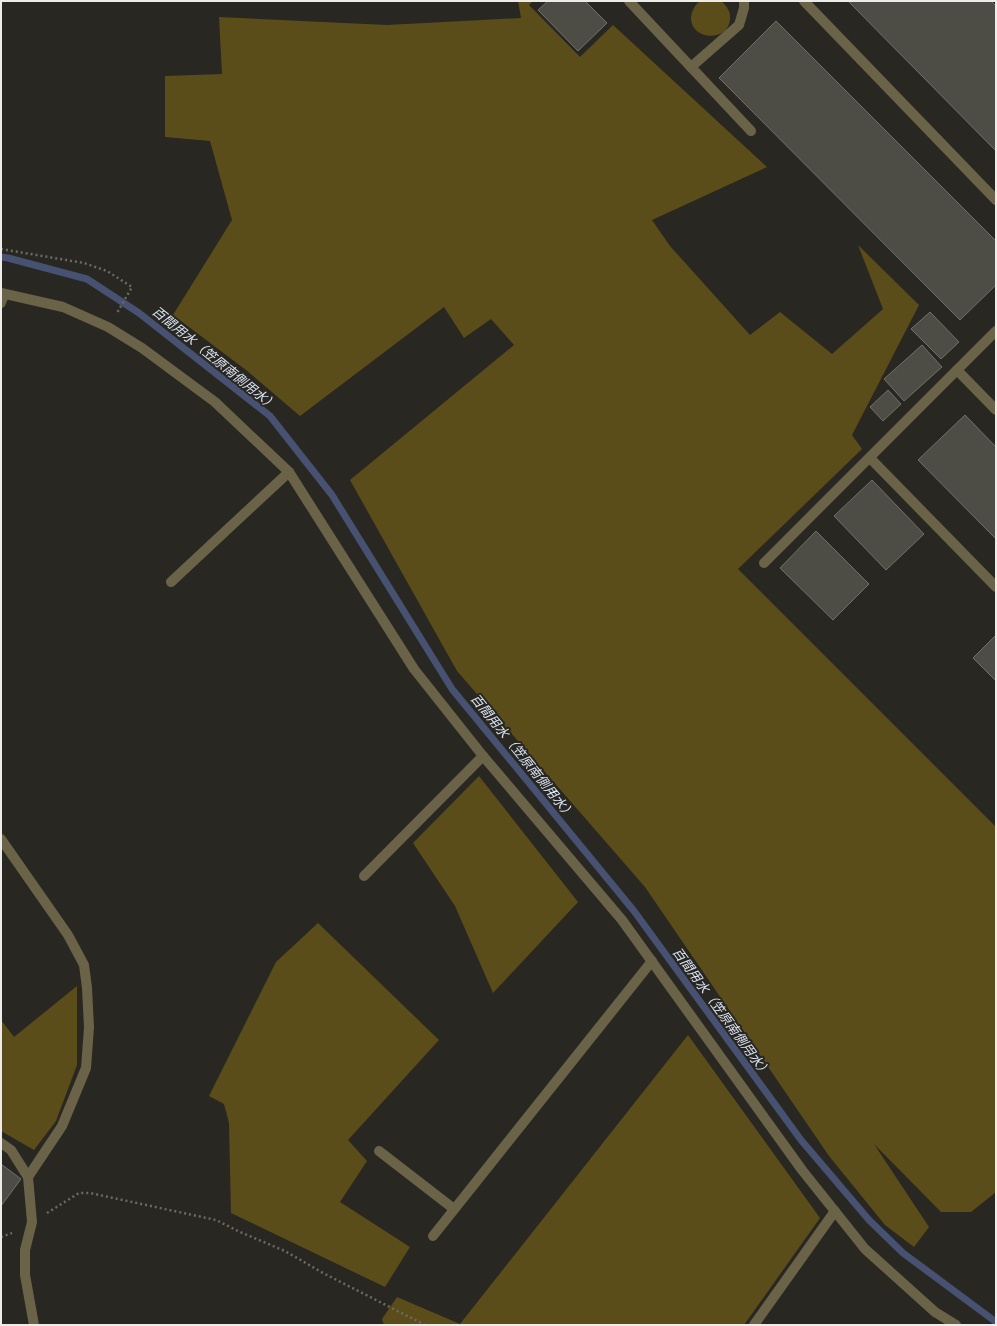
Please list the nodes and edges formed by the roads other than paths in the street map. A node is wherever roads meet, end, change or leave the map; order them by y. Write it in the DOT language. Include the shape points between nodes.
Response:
graph roads {
  1 [pos="629,1"];
  2 [pos="744,1"];
  3 [pos="804,1"];
  4 [pos="691,67"];
  5 [pos="751,131"];
  6 [pos="996,200"];
  7 [pos="2,297"];
  8 [pos="996,331"];
  9 [pos="957,370"];
  10 [pos="996,410"];
  11 [pos="870,458"];
  12 [pos="290,472"];
  13 [pos="764,563"];
  14 [pos="171,582"];
  15 [pos="996,587"];
  16 [pos="483,756"];
  17 [pos="2,842"];
  18 [pos="364,876"];
  19 [pos="652,962"];
  20 [pos="1,1143"];
  21 [pos="379,1151"];
  22 [pos="28,1177"];
  23 [pos="454,1209"];
  24 [pos="835,1211"];
  25 [pos="433,1236"];
  26 [pos="34,1325"];
  27 [pos="754,1325"];
  28 [pos="956,1325"];
  1 -- 4 [label="street"];
  2 -- 4 [label="street" via="739,25"];
  3 -- 6 [label="street"];
  4 -- 5 [label="street"];
  7 -- 12 [label="street" via="63,307 108,327 142,348 215,402"];
  8 -- 9 [label="street"];
  9 -- 10 [label="street"];
  9 -- 11 [label="street"];
  11 -- 13 [label="street"];
  11 -- 15 [label="street"];
  12 -- 14 [label="street"];
  12 -- 16 [label="street" via="414,669"];
  16 -- 18 [label="street"];
  16 -- 19 [label="street" via="622,920"];
  17 -- 22 [label="street" via="68,935 84,965 87,988 89,1027 86,1068 62,1126"];
  19 -- 23 [label="street"];
  19 -- 24 [label="street" via="802,1170"];
  20 -- 22 [label="street" via="11,1150"];
  21 -- 23 [label="street"];
  22 -- 26 [label="street" via="32,1222 25,1250 25,1275"];
  23 -- 25 [label="street"];
  24 -- 27 [label="street"];
  24 -- 28 [label="street" via="865,1249 935,1312"];
}
